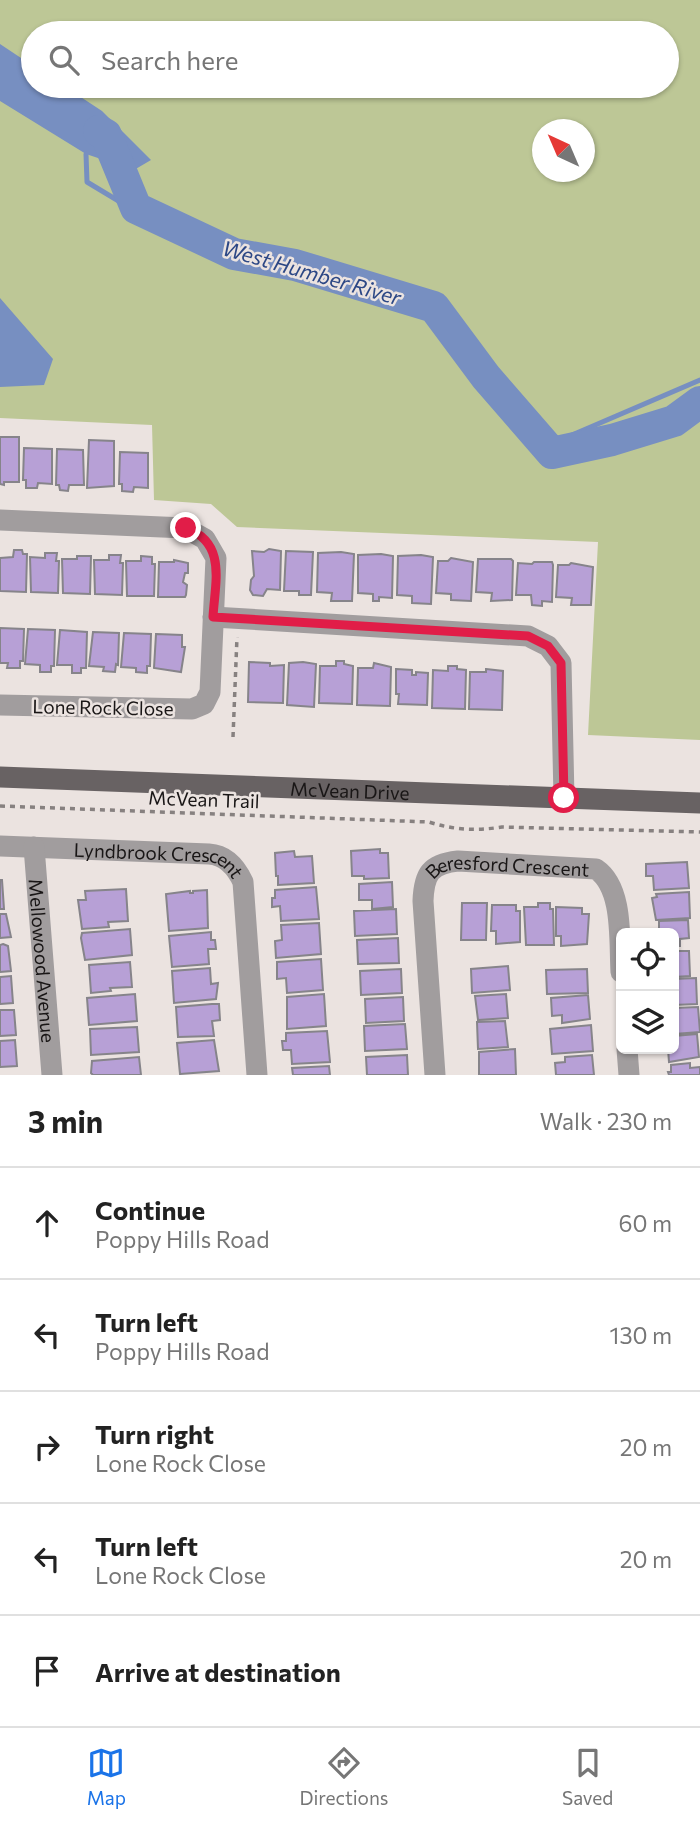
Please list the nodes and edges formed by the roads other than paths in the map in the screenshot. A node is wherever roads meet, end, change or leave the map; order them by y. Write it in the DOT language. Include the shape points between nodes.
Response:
graph roads {
  1 [pos="0,520"];
  2 [pos="213,617"];
  3 [pos="0,705"];
  4 [pos="0,777"];
  5 [pos="564,798"];
  6 [pos="700,803"];
  7 [pos="0,846"];
  8 [pos="34,847"];
  9 [pos="617,928"];
  10 [pos="627,1054"];
  11 [pos="51,1075"];
  12 [pos="257,1075"];
  13 [pos="435,1075"];
  14 [pos="629,1075"];
  1 -- 2 [label="street, Lone Rock Close" via="196,532 216,558"];
  2 -- 3 [label="street, Lone Rock Close" via="210,692 204,704 192,709"];
  2 -- 5 [label="street" via="528,636 548,646 561,663"];
  4 -- 5 [label="main road, McVean Drive"];
  5 -- 6 [label="main road, McVean Drive"];
  7 -- 8 [label="street, Lyndbrook Crescent"];
  8 -- 11 [label="street, Mellowood Avenue"];
  8 -- 12 [label="street, Lyndbrook Crescent" via="217,855 234,868 243,882"];
  9 -- 13 [label="street, Beresford Crescent" via="610,882 596,869 458,862 437,865 428,875 423,901"];
  10 -- 14 [label="street"];
}
